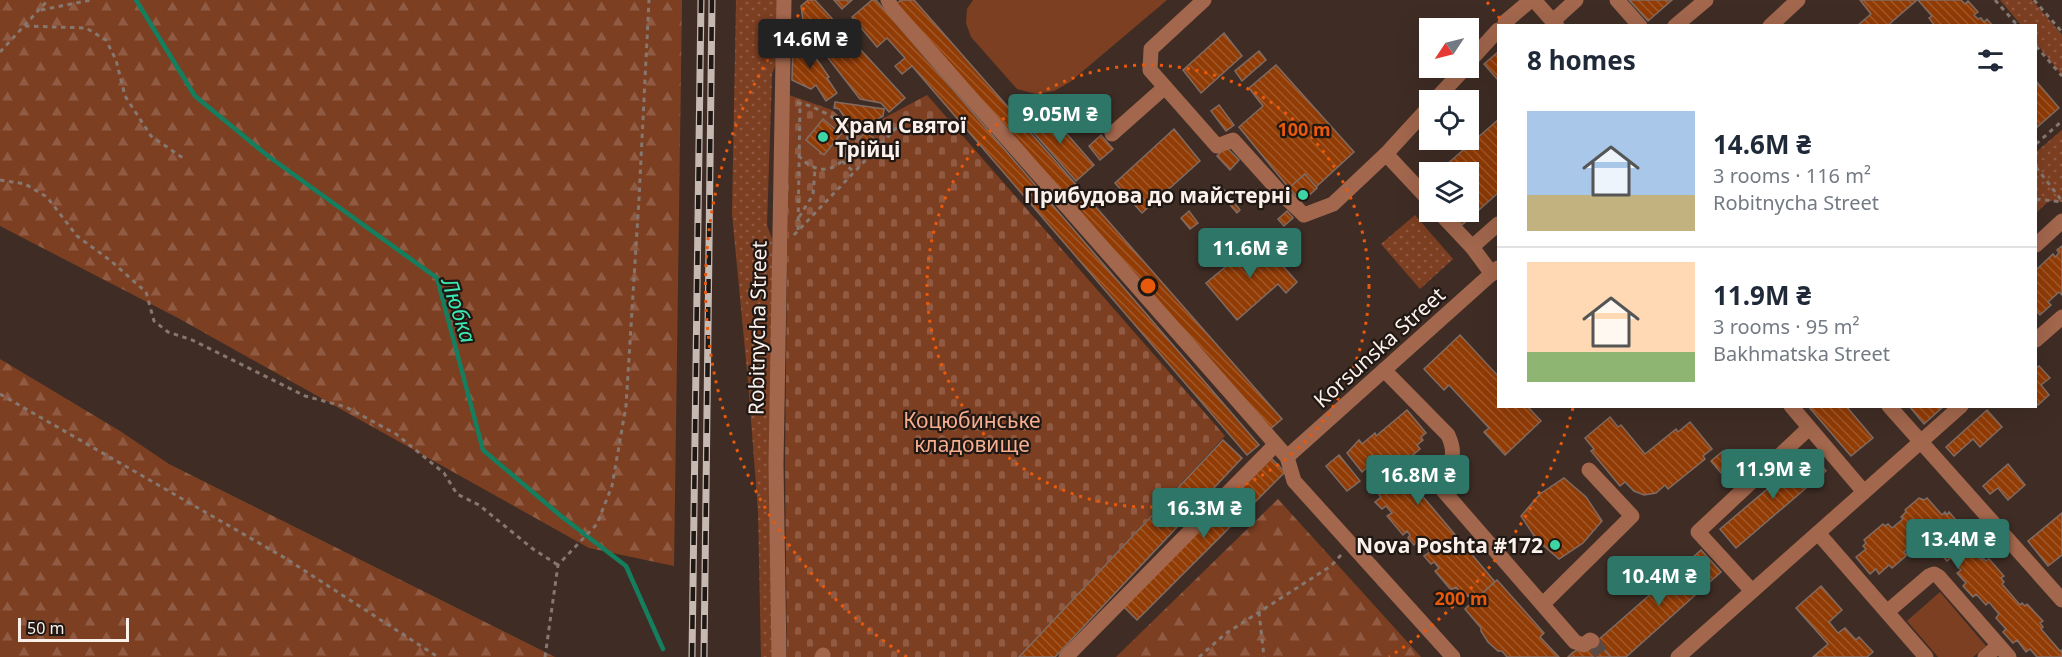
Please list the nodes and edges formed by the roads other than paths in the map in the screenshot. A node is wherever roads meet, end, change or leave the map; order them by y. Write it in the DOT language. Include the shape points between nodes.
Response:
graph roads {
  1 [pos="784,0"];
  2 [pos="888,0"];
  3 [pos="1204,0"];
  4 [pos="1533,0"];
  5 [pos="1576,0"];
  6 [pos="1617,0"];
  7 [pos="1706,0"];
  8 [pos="1798,0"];
  9 [pos="1555,23"];
  10 [pos="1506,24"];
  11 [pos="1638,24"];
  12 [pos="1677,24"];
  13 [pos="1772,24"];
  14 [pos="1497,33"];
  15 [pos="1479,52"];
  16 [pos="1456,78"];
  17 [pos="1165,87"];
  18 [pos="1444,90"];
  19 [pos="1419,118"];
  20 [pos="1112,134"];
  21 [pos="1386,154"];
  22 [pos="1419,189"];
  23 [pos="2062,220"];
  24 [pos="1448,222"];
  25 [pos="1497,225"];
  26 [pos="2037,244"];
  27 [pos="1472,247"];
  28 [pos="1495,271"];
  29 [pos="2062,317"];
  30 [pos="2037,339"];
  31 [pos="1384,370"];
  32 [pos="1793,408"];
  33 [pos="1891,408"];
  34 [pos="1959,408"];
  35 [pos="1809,428"];
  36 [pos="1921,442"];
  37 [pos="1275,445"];
  38 [pos="1287,457"];
  39 [pos="1589,470"];
  40 [pos="1864,492"];
  41 [pos="1818,533"];
  42 [pos="1752,591"];
  43 [pos="2061,596"];
  44 [pos="1542,604"];
  45 [pos="1887,612"];
  46 [pos="1592,641"];
  47 [pos="2003,651"];
  48 [pos="779,657"];
  49 [pos="1066,657"];
  50 [pos="1453,657"];
  51 [pos="1678,657"];
  52 [pos="1926,657"];
  53 [pos="1986,657"];
  1 -- 48 [label="street, Robitnycha Street" via="776,464"];
  2 -- 37 [label="street"];
  3 -- 17 [label="street" via="1151,49 1150,70"];
  4 -- 9 [label="street"];
  4 -- 10 [label="street"];
  5 -- 9 [label="street"];
  6 -- 11 [label="street"];
  7 -- 12 [label="street"];
  8 -- 13 [label="street"];
  14 -- 15 [label="street"];
  16 -- 18 [label="street"];
  17 -- 20 [label="street"];
  17 -- 21 [label="street" via="1217,146 1233,140 1304,215 1333,204"];
  19 -- 21 [label="street"];
  21 -- 22 [label="street"];
  23 -- 26 [label="street"];
  24 -- 27 [label="street"];
  25 -- 27 [label="street"];
  27 -- 28 [label="street"];
  28 -- 31 [label="street, Korsunska Street"];
  29 -- 30 [label="street"];
  31 -- 38 [label="street, Korsunska Street"];
  31 -- 44 [label="street" via="1448,435 1453,457 1449,467 1434,480"];
  32 -- 35 [label="street"];
  33 -- 36 [label="street"];
  34 -- 36 [label="street"];
  35 -- 40 [label="street"];
  35 -- 42 [label="street" via="1698,532"];
  36 -- 40 [label="street"];
  36 -- 43 [label="street"];
  37 -- 38 [label="street"];
  37 -- 49 [label="street"];
  38 -- 50 [label="street" via="1294,481"];
  39 -- 44 [label="street" via="1632,516"];
  40 -- 41 [label="street"];
  41 -- 42 [label="street"];
  41 -- 45 [label="street"];
  42 -- 51 [label="street"];
  44 -- 46 [label="street" via="1575,642 1584,645"];
  45 -- 47 [label="street" via="1934,574"];
  45 -- 52 [label="street"];
  47 -- 53 [label="street"];
}
